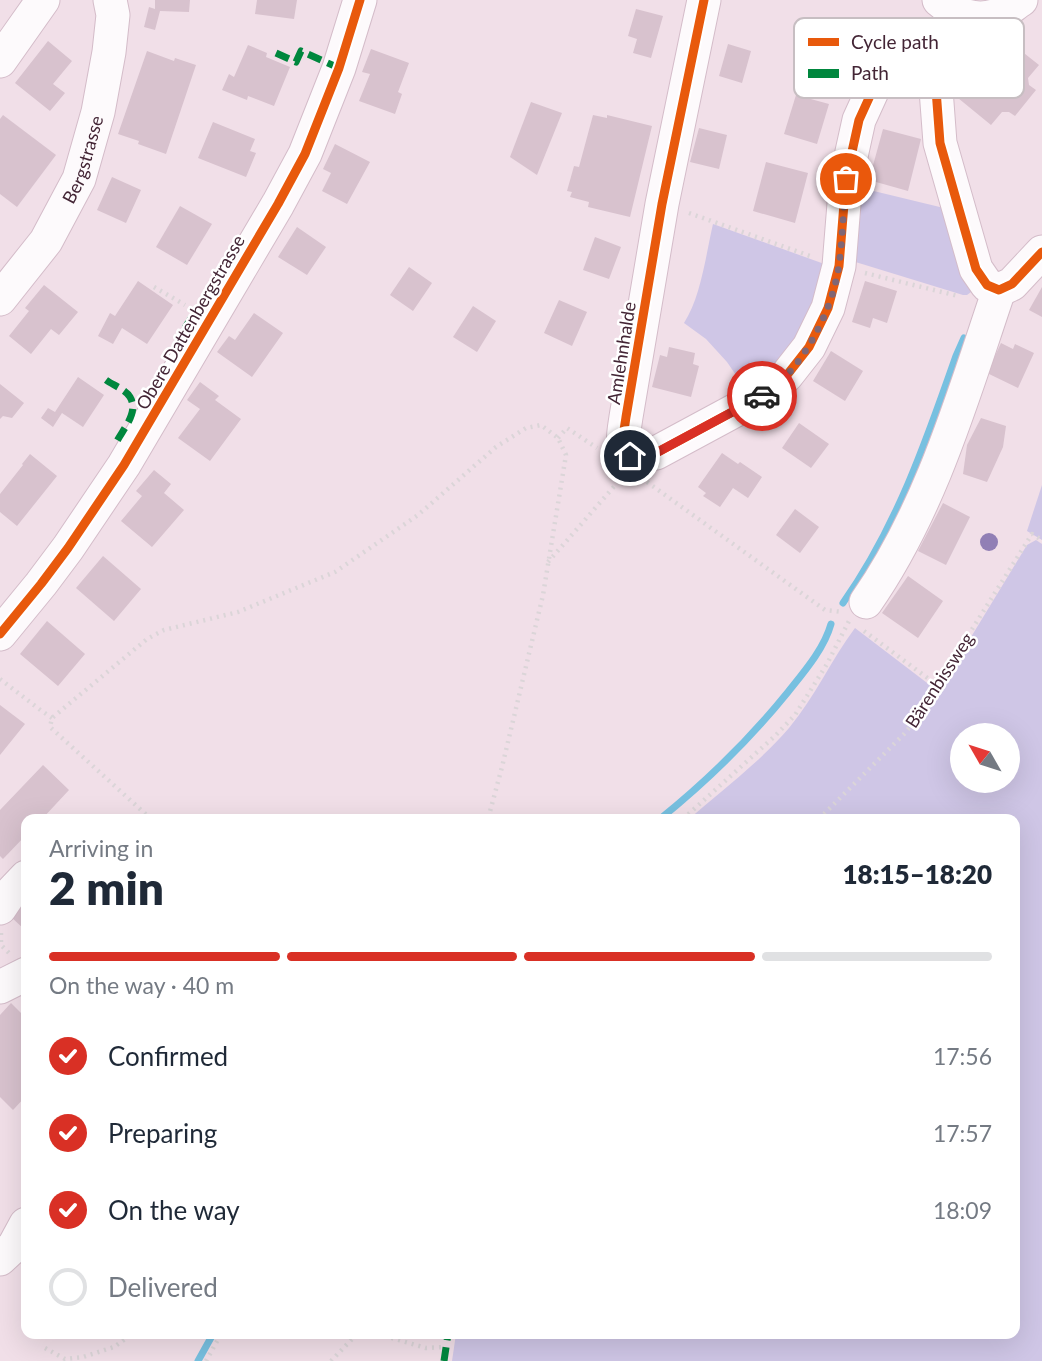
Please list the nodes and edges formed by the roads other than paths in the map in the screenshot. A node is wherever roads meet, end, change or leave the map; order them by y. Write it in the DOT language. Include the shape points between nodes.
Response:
graph roads {
  1 [pos="43,0"];
  2 [pos="110,0"];
  3 [pos="360,0"];
  4 [pos="704,0"];
  5 [pos="939,0"];
  6 [pos="1021,0"];
  7 [pos="1030,0"];
  8 [pos="1042,9"];
  9 [pos="970,18"];
  10 [pos="978,18"];
  11 [pos="0,61"];
  12 [pos="869,98"];
  13 [pos="936,98"];
  14 [pos="1042,252"];
  15 [pos="993,287"];
  16 [pos="0,299"];
  17 [pos="859,610"];
  18 [pos="0,634"];
  19 [pos="21,882"];
  20 [pos="0,908"];
  21 [pos="21,976"];
  22 [pos="0,987"];
  23 [pos="21,1233"];
  24 [pos="0,1259"];
  1 -- 11 [label="street"];
  2 -- 16 [label="street, Bergstrasse" via="109,52 79,179 46,241"];
  3 -- 18 [label="street, Obere Dattenbergstrasse" via="305,154 278,204 124,465 61,557"];
  4 -- 12 [label="street, Amlehnhalde" via="662,204 623,438 630,456 656,453 771,391 809,347 828,308 839,266 846,179 859,120"];
  5 -- 9 [label="street"];
  6 -- 10 [label="street" via="997,15"];
  7 -- 8 [label="street"];
  13 -- 15 [label="street, Amlehnhalde" via="940,143 976,269"];
  14 -- 15 [label="street" via="1012,284"];
  15 -- 17 [label="street" via="950,433 918,511 882,579"];
  19 -- 20 [label="street"];
  21 -- 22 [label="street"];
  23 -- 24 [label="street"];
}
